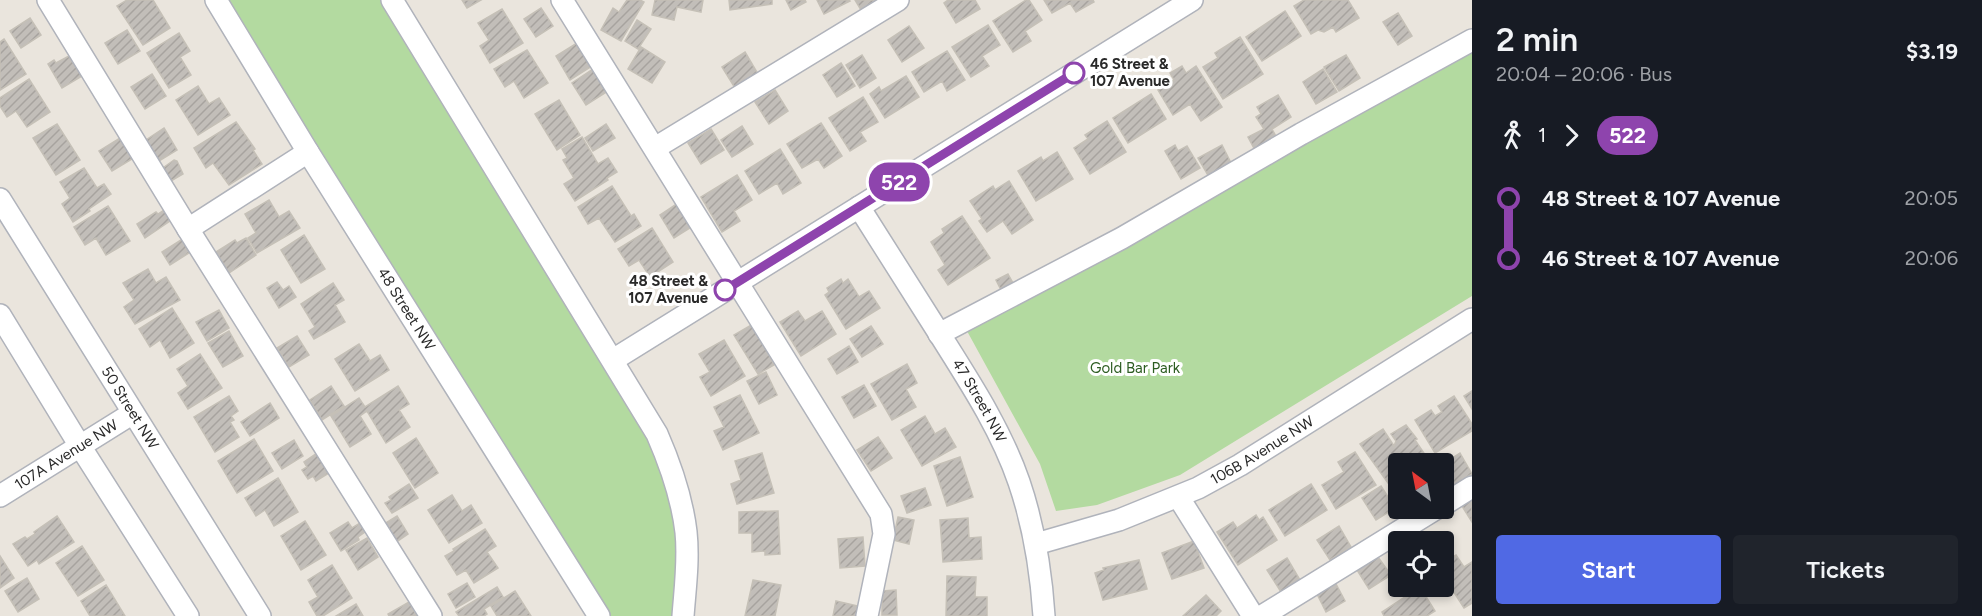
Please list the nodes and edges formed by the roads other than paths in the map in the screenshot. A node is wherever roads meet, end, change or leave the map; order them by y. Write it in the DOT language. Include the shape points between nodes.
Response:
graph roads {
  1 [pos="48,0"];
  2 [pos="216,0"];
  3 [pos="392,0"];
  4 [pos="562,0"];
  5 [pos="898,0"];
  6 [pos="1191,0"];
  7 [pos="1472,40"];
  8 [pos="655,148"];
  9 [pos="308,152"];
  10 [pos="0,199"];
  11 [pos="859,207"];
  12 [pos="188,229"];
  13 [pos="737,283"];
  14 [pos="0,315"];
  15 [pos="1472,319"];
  16 [pos="939,334"];
  17 [pos="613,360"];
  18 [pos="133,412"];
  19 [pos="80,446"];
  20 [pos="1472,487"];
  21 [pos="0,496"];
  22 [pos="1179,498"];
  23 [pos="1454,498"];
  24 [pos="1419,519"];
  25 [pos="1036,544"];
  26 [pos="188,616"];
  27 [pos="260,616"];
  28 [pos="431,616"];
  29 [pos="599,616"];
  30 [pos="683,616"];
  31 [pos="867,616"];
  32 [pos="1044,616"];
  33 [pos="1253,616"];
  34 [pos="1262,616"];
  1 -- 12 [label="street"];
  2 -- 9 [label="street, 48 Street NW"];
  3 -- 17 [label="street"];
  4 -- 8 [label="street"];
  5 -- 8 [label="street"];
  6 -- 11 [label="street"];
  7 -- 16 [label="street" via="1122,238"];
  8 -- 13 [label="street"];
  9 -- 12 [label="street"];
  9 -- 29 [label="street, 48 Street NW"];
  10 -- 18 [label="street, 50 Street NW"];
  11 -- 13 [label="street"];
  11 -- 16 [label="street, 47 Street NW"];
  12 -- 28 [label="street"];
  13 -- 17 [label="street"];
  13 -- 31 [label="street" via="881,514 884,534"];
  14 -- 19 [label="street"];
  15 -- 22 [label="street, 106B Avenue NW" via="1240,465"];
  16 -- 25 [label="street, 47 Street NW" via="999,434 1018,480"];
  17 -- 30 [label="street" via="657,434 675,480 686,533"];
  18 -- 19 [label="street, 107A Avenue NW"];
  18 -- 27 [label="street, 50 Street NW"];
  19 -- 21 [label="street, 107A Avenue NW"];
  19 -- 26 [label="street"];
  20 -- 23 [label="street"];
  22 -- 25 [label="street, 106B Avenue NW"];
  22 -- 33 [label="street"];
  24 -- 34 [label="street"];
  25 -- 32 [label="street, 47 Street NW"];
}
